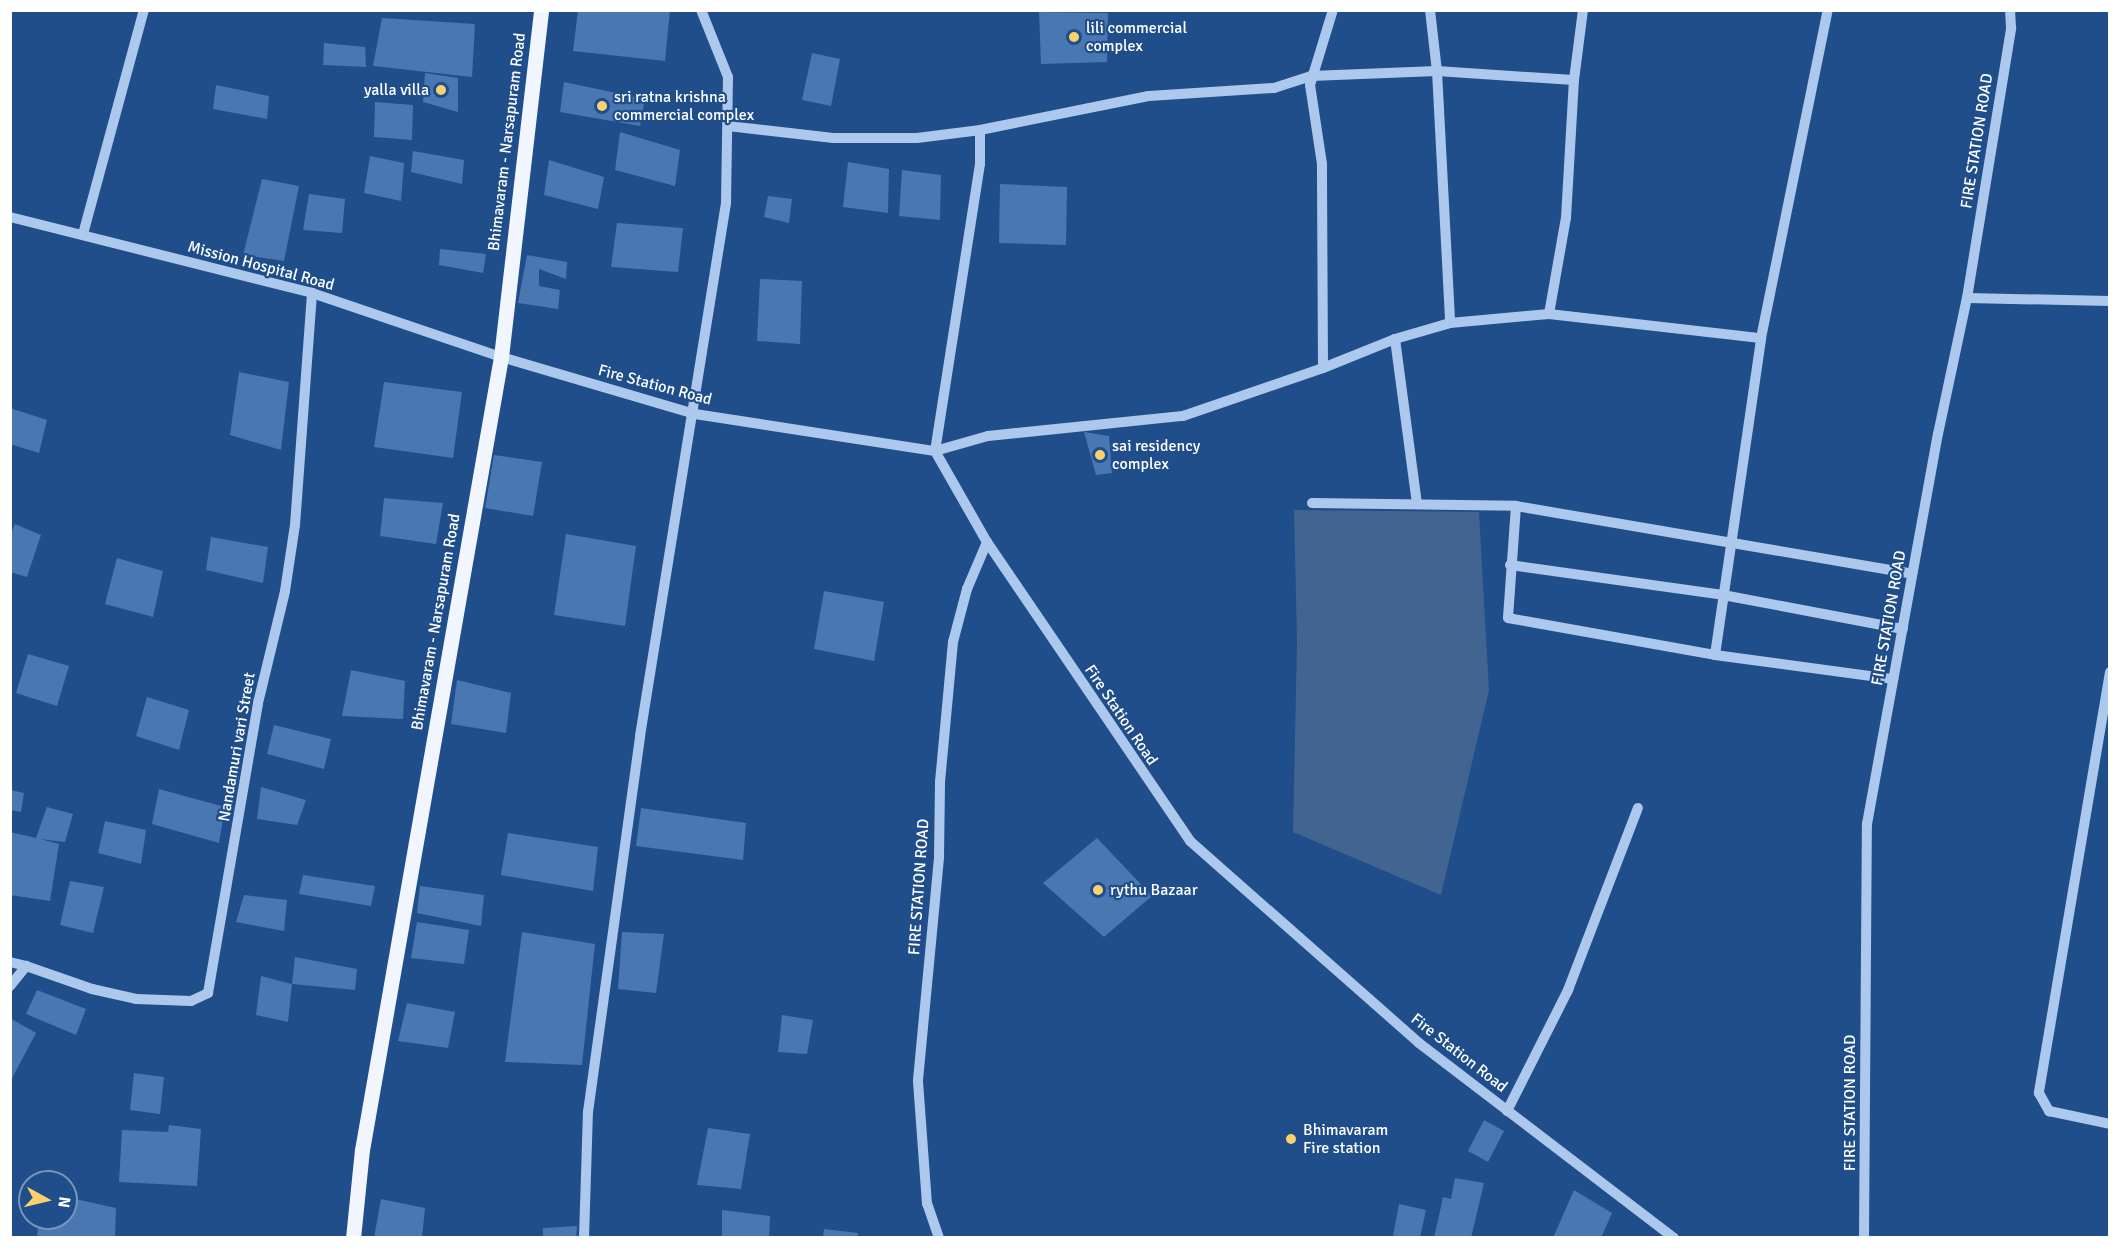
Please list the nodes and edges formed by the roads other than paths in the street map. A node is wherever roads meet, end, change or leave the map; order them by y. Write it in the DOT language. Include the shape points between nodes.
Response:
graph roads {
  1 [pos="144,10"];
  2 [pos="541,10"];
  3 [pos="701,10"];
  4 [pos="1333,10"];
  5 [pos="1430,10"];
  6 [pos="1583,10"];
  7 [pos="1828,10"];
  8 [pos="2010,10"];
  9 [pos="1437,70"];
  10 [pos="1311,76"];
  11 [pos="1574,80"];
  12 [pos="728,126"];
  13 [pos="980,130"];
  14 [pos="10,217"];
  15 [pos="83,234"];
  16 [pos="312,293"];
  17 [pos="1966,298"];
  18 [pos="2109,301"];
  19 [pos="1549,314"];
  20 [pos="1450,323"];
  21 [pos="1761,338"];
  22 [pos="1395,339"];
  23 [pos="501,357"];
  24 [pos="1323,368"];
  25 [pos="694,414"];
  26 [pos="935,451"];
  27 [pos="1312,503"];
  28 [pos="1417,504"];
  29 [pos="1516,506"];
  30 [pos="1733,541"];
  31 [pos="987,542"];
  32 [pos="1510,565"];
  33 [pos="1912,574"];
  34 [pos="1723,595"];
  35 [pos="1903,629"];
  36 [pos="1715,655"];
  37 [pos="2109,672"];
  38 [pos="1893,680"];
  39 [pos="1638,808"];
  40 [pos="10,962"];
  41 [pos="26,966"];
  42 [pos="10,986"];
  43 [pos="1507,1111"];
  44 [pos="2109,1124"];
  45 [pos="353,1238"];
  46 [pos="584,1238"];
  47 [pos="939,1238"];
  48 [pos="1674,1238"];
  49 [pos="1864,1238"];
  1 -- 15 [label="street"];
  2 -- 23 [label="main road, Bhimavaram - Narsapuram Road"];
  3 -- 12 [label="street" via="728,77"];
  4 -- 10 [label="street"];
  5 -- 9 [label="street"];
  6 -- 11 [label="street"];
  7 -- 21 [label="street"];
  8 -- 17 [label="street, FIRE STATION ROAD" via="2011,28"];
  9 -- 10 [label="street"];
  9 -- 11 [label="street"];
  9 -- 20 [label="street"];
  10 -- 13 [label="street" via="1274,88 1149,96"];
  10 -- 24 [label="street" via="1322,164"];
  11 -- 19 [label="street" via="1566,218"];
  12 -- 13 [label="street" via="833,138 916,138"];
  12 -- 25 [label="street" via="726,203"];
  13 -- 26 [label="street" via="980,164"];
  14 -- 15 [label="street, Mission Hospital Road"];
  15 -- 16 [label="street, Mission Hospital Road"];
  16 -- 23 [label="street, Mission Hospital Road"];
  16 -- 41 [label="street, Nandamuri vari Street" via="295,525 285,591 258,703 208,993 191,1000 136,999 92,989"];
  17 -- 18 [label="street"];
  17 -- 33 [label="street, FIRE STATION ROAD"];
  19 -- 20 [label="street"];
  19 -- 21 [label="street"];
  20 -- 22 [label="street"];
  21 -- 30 [label="street"];
  22 -- 24 [label="street"];
  22 -- 28 [label="street"];
  23 -- 25 [label="street, Fire Station Road"];
  23 -- 45 [label="main road, Bhimavaram - Narsapuram Road" via="362,1150"];
  24 -- 26 [label="street" via="1183,416 988,436"];
  25 -- 26 [label="street, Fire Station Road"];
  25 -- 46 [label="street" via="640,736 590,1101"];
  26 -- 31 [label="street, Fire Station Road"];
  27 -- 28 [label="street"];
  28 -- 29 [label="street"];
  29 -- 30 [label="street"];
  29 -- 32 [label="street"];
  30 -- 33 [label="street"];
  30 -- 34 [label="street"];
  31 -- 43 [label="street, Fire Station Road" via="1190,841 1419,1043"];
  31 -- 47 [label="street, FIRE STATION ROAD" via="967,589 953,642 940,782 939,856 918,1080 927,1204"];
  32 -- 34 [label="street"];
  32 -- 36 [label="street" via="1508,618"];
  33 -- 35 [label="street, FIRE STATION ROAD"];
  34 -- 35 [label="street"];
  34 -- 36 [label="street"];
  35 -- 38 [label="street, FIRE STATION ROAD"];
  36 -- 38 [label="street"];
  37 -- 44 [label="street" via="2039,1093 2049,1111"];
  38 -- 49 [label="street, FIRE STATION ROAD" via="1867,824"];
  39 -- 43 [label="street" via="1568,990"];
  40 -- 41 [label="street"];
  41 -- 42 [label="street"];
  43 -- 48 [label="street, Fire Station Road"];
}
